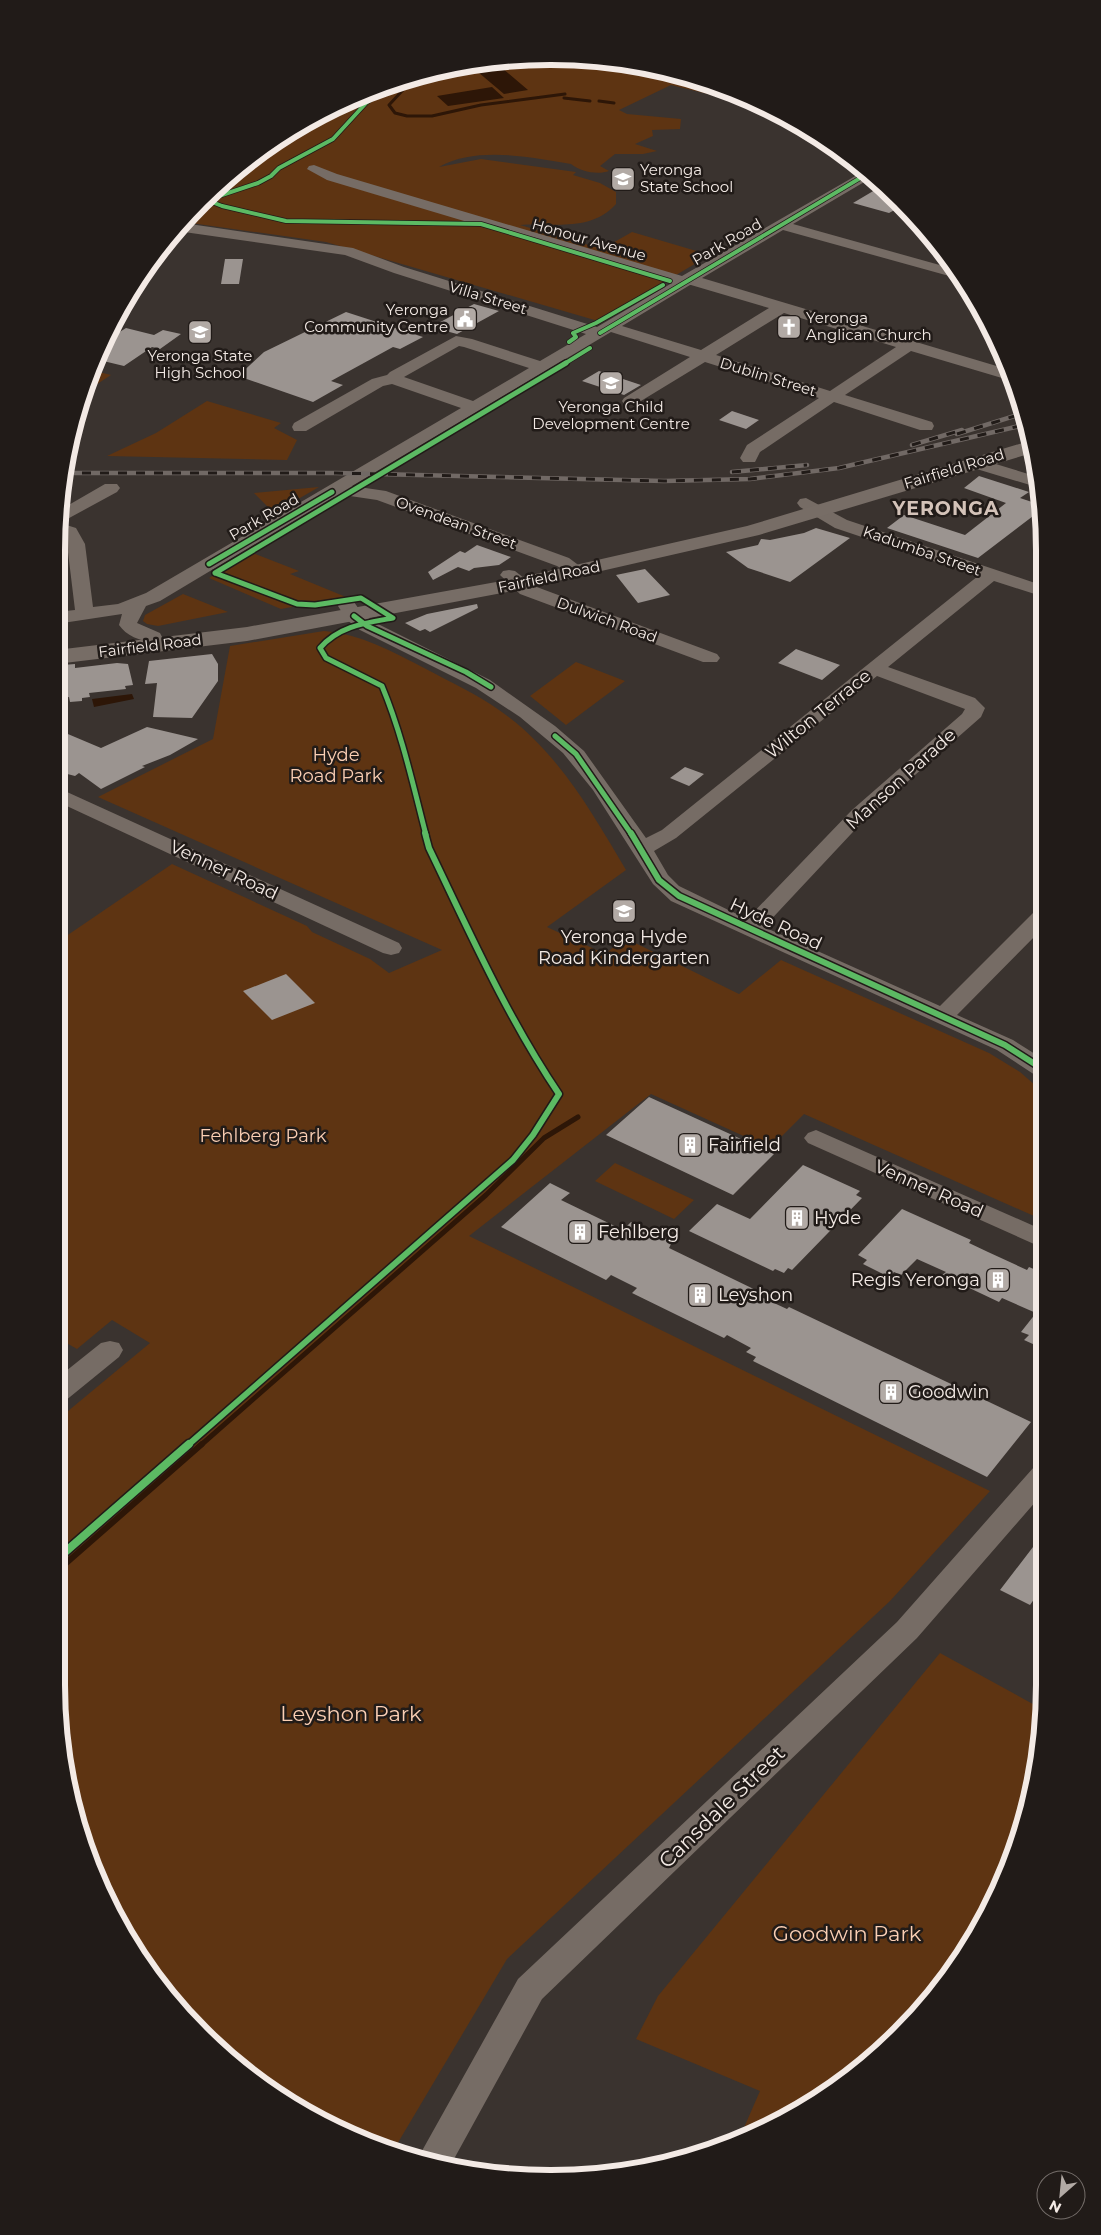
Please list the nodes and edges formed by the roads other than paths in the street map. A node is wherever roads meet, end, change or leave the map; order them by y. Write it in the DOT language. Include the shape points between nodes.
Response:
graph roads {
  1 [pos="314,169"];
  2 [pos="861,177"];
  3 [pos="781,225"];
  4 [pos="187,228"];
  5 [pos="948,272"];
  6 [pos="686,281"];
  7 [pos="782,307"];
  8 [pos="605,330"];
  9 [pos="909,345"];
  10 [pos="703,356"];
  11 [pos="543,367"];
  12 [pos="1002,373"];
  13 [pos="393,379"];
  14 [pos="832,396"];
  15 [pos="630,401"];
  16 [pos="475,407"];
  17 [pos="926,426"];
  18 [pos="300,427"];
  19 [pos="1023,439"];
  20 [pos="1025,448"];
  21 [pos="750,458"];
  22 [pos="976,463"];
  23 [pos="1031,481"];
  24 [pos="111,488"];
  25 [pos="332,492"];
  26 [pos="812,507"];
  27 [pos="66,514"];
  28 [pos="66,531"];
  29 [pos="569,566"];
  30 [pos="991,575"];
  31 [pos="514,579"];
  32 [pos="1036,589"];
  33 [pos="138,604"];
  34 [pos="351,611"];
  35 [pos="85,615"];
  36 [pos="65,617"];
  37 [pos="153,637"];
  38 [pos="65,647"];
  39 [pos="65,656"];
  40 [pos="710,658"];
  41 [pos="874,669"];
  42 [pos="65,797"];
  43 [pos="642,849"];
  44 [pos="1036,923"];
  45 [pos="750,928"];
  46 [pos="391,948"];
  47 [pos="943,1016"];
  48 [pos="1036,1066"];
  49 [pos="816,1138"];
  50 [pos="1036,1237"];
  51 [pos="110,1350"];
  52 [pos="65,1387"];
  53 [pos="1036,1483"];
  54 [pos="437,2156"];
  1 -- 6 [label="street, Honour Avenue"];
  2 -- 3 [label="street, Park Road"];
  3 -- 5 [label="street"];
  3 -- 6 [label="street, Park Road"];
  4 -- 8 [label="street, Villa Street" via="348,251"];
  6 -- 7 [label="street, Honour Avenue"];
  6 -- 8 [label="street, Park Road"];
  7 -- 9 [label="street, Honour Avenue"];
  7 -- 10 [label="street"];
  8 -- 10 [label="street, Dublin Street"];
  8 -- 11 [label="street, Park Road"];
  9 -- 12 [label="street, Honour Avenue"];
  9 -- 14 [label="street"];
  10 -- 14 [label="street, Dublin Street"];
  10 -- 15 [label="street"];
  11 -- 13 [label="street" via="456,341"];
  11 -- 16 [label="street, Park Road"];
  13 -- 16 [label="street"];
  13 -- 18 [label="street" via="378,382"];
  14 -- 17 [label="street, Dublin Street"];
  14 -- 21 [label="street" via="753,449"];
  16 -- 25 [label="street, Park Road"];
  19 -- 26 [label="main road, Fairfield Road"];
  20 -- 22 [label="main road, Fairfield Road"];
  22 -- 23 [label="street"];
  22 -- 26 [label="main road, Fairfield Road"];
  24 -- 27 [label="street"];
  25 -- 29 [label="street, Ovendean Street" via="380,495"];
  25 -- 33 [label="street, Park Road"];
  26 -- 29 [label="main road, Fairfield Road" via="716,540"];
  26 -- 30 [label="street, Kadumba Street" via="841,524"];
  28 -- 35 [label="street" via="70,532 76,544"];
  29 -- 31 [label="main road, Fairfield Road"];
  30 -- 32 [label="street, Kadumba Street"];
  30 -- 41 [label="street, Wilton Terrace"];
  31 -- 34 [label="main road, Fairfield Road"];
  31 -- 40 [label="street, Dulwich Road" via="537,594"];
  33 -- 35 [label="street, Park Road"];
  33 -- 37 [label="street" via="128,625 134,631"];
  34 -- 37 [label="main road, Fairfield Road"];
  34 -- 39 [label="main road, Fairfield Road" via="247,634"];
  34 -- 43 [label="street, Hyde Road" via="367,626 466,672 539,723 576,754"];
  35 -- 36 [label="street"];
  37 -- 38 [label="main road, Fairfield Road"];
  41 -- 43 [label="street, Wilton Terrace" via="670,834"];
  41 -- 45 [label="street, Manson Parade" via="968,702 975,708 971,717 859,814"];
  42 -- 46 [label="street, Venner Road"];
  43 -- 45 [label="street, Hyde Road" via="658,880 666,888"];
  44 -- 47 [label="street"];
  45 -- 47 [label="street, Hyde Road"];
  47 -- 48 [label="street, Hyde Road" via="1005,1045"];
  49 -- 50 [label="street, Venner Road"];
  51 -- 52 [label="street"];
  53 -- 54 [label="street, Cansdale Street" via="907,1630 530,1989"];
}
